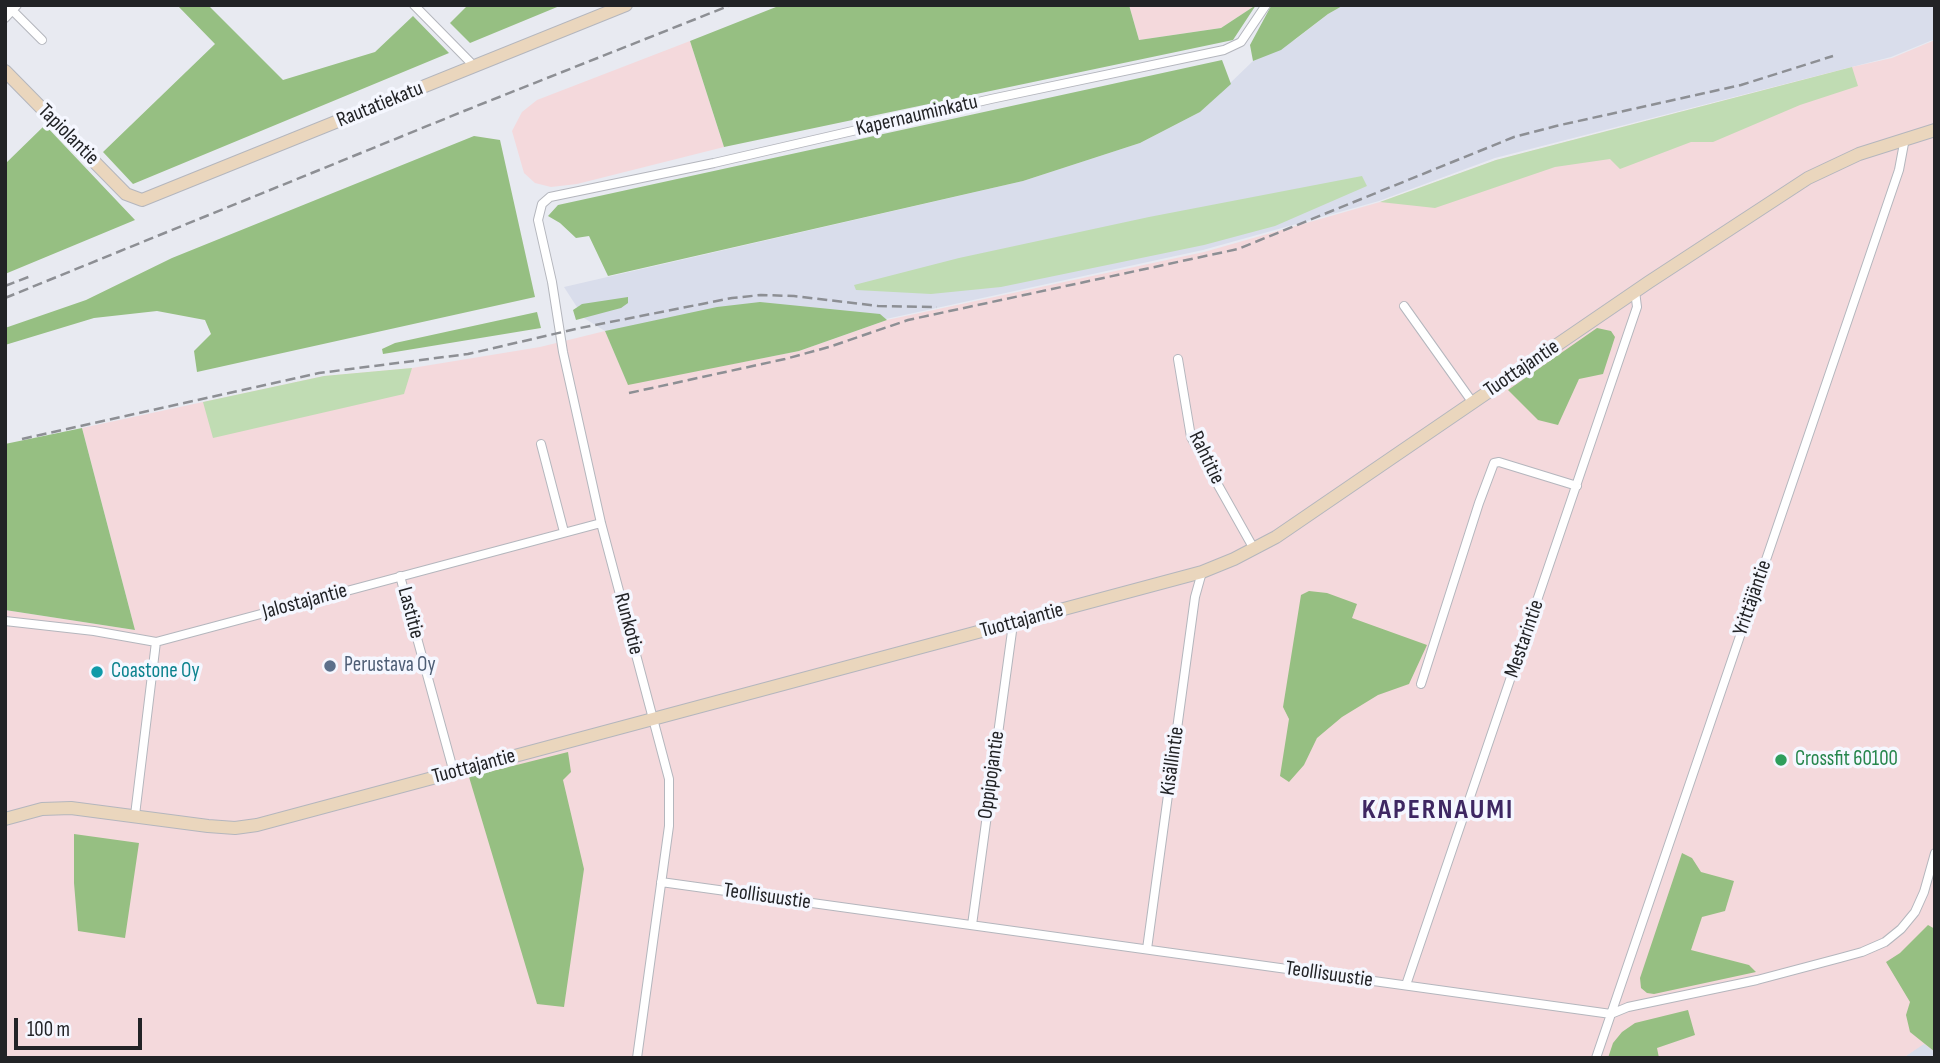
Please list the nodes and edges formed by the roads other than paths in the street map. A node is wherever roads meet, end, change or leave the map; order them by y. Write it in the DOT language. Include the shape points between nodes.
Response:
graph roads {
  1 [pos="414,5"];
  2 [pos="626,5"];
  3 [pos="1266,5"];
  4 [pos="12,7"];
  5 [pos="5,18"];
  6 [pos="42,40"];
  7 [pos="475,67"];
  8 [pos="5,71"];
  9 [pos="1935,130"];
  10 [pos="1905,138"];
  11 [pos="550,197"];
  12 [pos="132,198"];
  13 [pos="1635,291"];
  14 [pos="1404,306"];
  15 [pos="1178,359"];
  16 [pos="1473,403"];
  17 [pos="541,444"];
  18 [pos="1577,486"];
  19 [pos="601,523"];
  20 [pos="564,532"];
  21 [pos="1254,549"];
  22 [pos="1202,572"];
  23 [pos="400,576"];
  24 [pos="5,621"];
  25 [pos="1013,624"];
  26 [pos="156,642"];
  27 [pos="1422,684"];
  28 [pos="653,719"];
  29 [pos="454,773"];
  30 [pos="135,815"];
  31 [pos="5,819"];
  32 [pos="1935,853"];
  33 [pos="661,883"];
  34 [pos="972,925"];
  35 [pos="1147,950"];
  36 [pos="1406,985"];
  37 [pos="1611,1014"];
  38 [pos="636,1058"];
  39 [pos="1596,1058"];
  1 -- 7 [label="street"];
  2 -- 7 [label="street, Rautatiekatu"];
  3 -- 11 [label="street, Kapernauminkatu" via="1241,42 1224,50"];
  4 -- 5 [label="street"];
  4 -- 6 [label="street"];
  7 -- 12 [label="street, Rautatiekatu" via="142,200"];
  8 -- 12 [label="street, Tapiolantie"];
  9 -- 10 [label="street, Tuottajantie"];
  10 -- 13 [label="street, Tuottajantie" via="1808,178"];
  10 -- 37 [label="street, Yrittäjäntie" via="1899,170"];
  11 -- 19 [label="street, Runkotie" via="542,204 538,220"];
  13 -- 16 [label="street, Tuottajantie"];
  13 -- 18 [label="street, Mestarintie" via="1637,307"];
  14 -- 16 [label="street"];
  15 -- 21 [label="street, Rahtitie" via="1191,437"];
  16 -- 21 [label="street, Tuottajantie"];
  17 -- 20 [label="street"];
  18 -- 27 [label="street" via="1494,463"];
  18 -- 36 [label="street, Mestarintie"];
  19 -- 20 [label="street, Jalostajantie"];
  19 -- 28 [label="street, Runkotie"];
  20 -- 23 [label="street, Jalostajantie"];
  21 -- 22 [label="street, Tuottajantie"];
  22 -- 25 [label="street, Tuottajantie"];
  22 -- 35 [label="street, Kisällintie"];
  23 -- 26 [label="street, Jalostajantie"];
  23 -- 29 [label="street, Lastitie"];
  24 -- 26 [label="street, Jalostajantie"];
  25 -- 28 [label="street, Tuottajantie"];
  25 -- 34 [label="street, Oppipojantie"];
  26 -- 30 [label="street"];
  28 -- 29 [label="street, Tuottajantie"];
  28 -- 33 [label="street, Runkotie" via="669,779"];
  29 -- 30 [label="street, Tuottajantie" via="257,825 208,826"];
  30 -- 31 [label="street, Tuottajantie" via="42,808"];
  32 -- 37 [label="street, Teollisuustie" via="1915,912 1885,942 1851,956"];
  33 -- 34 [label="street, Teollisuustie"];
  33 -- 38 [label="street, Runkotie"];
  34 -- 35 [label="street, Teollisuustie"];
  35 -- 36 [label="street, Teollisuustie"];
  36 -- 37 [label="street, Teollisuustie"];
  37 -- 39 [label="street, Yrittäjäntie"];
}
